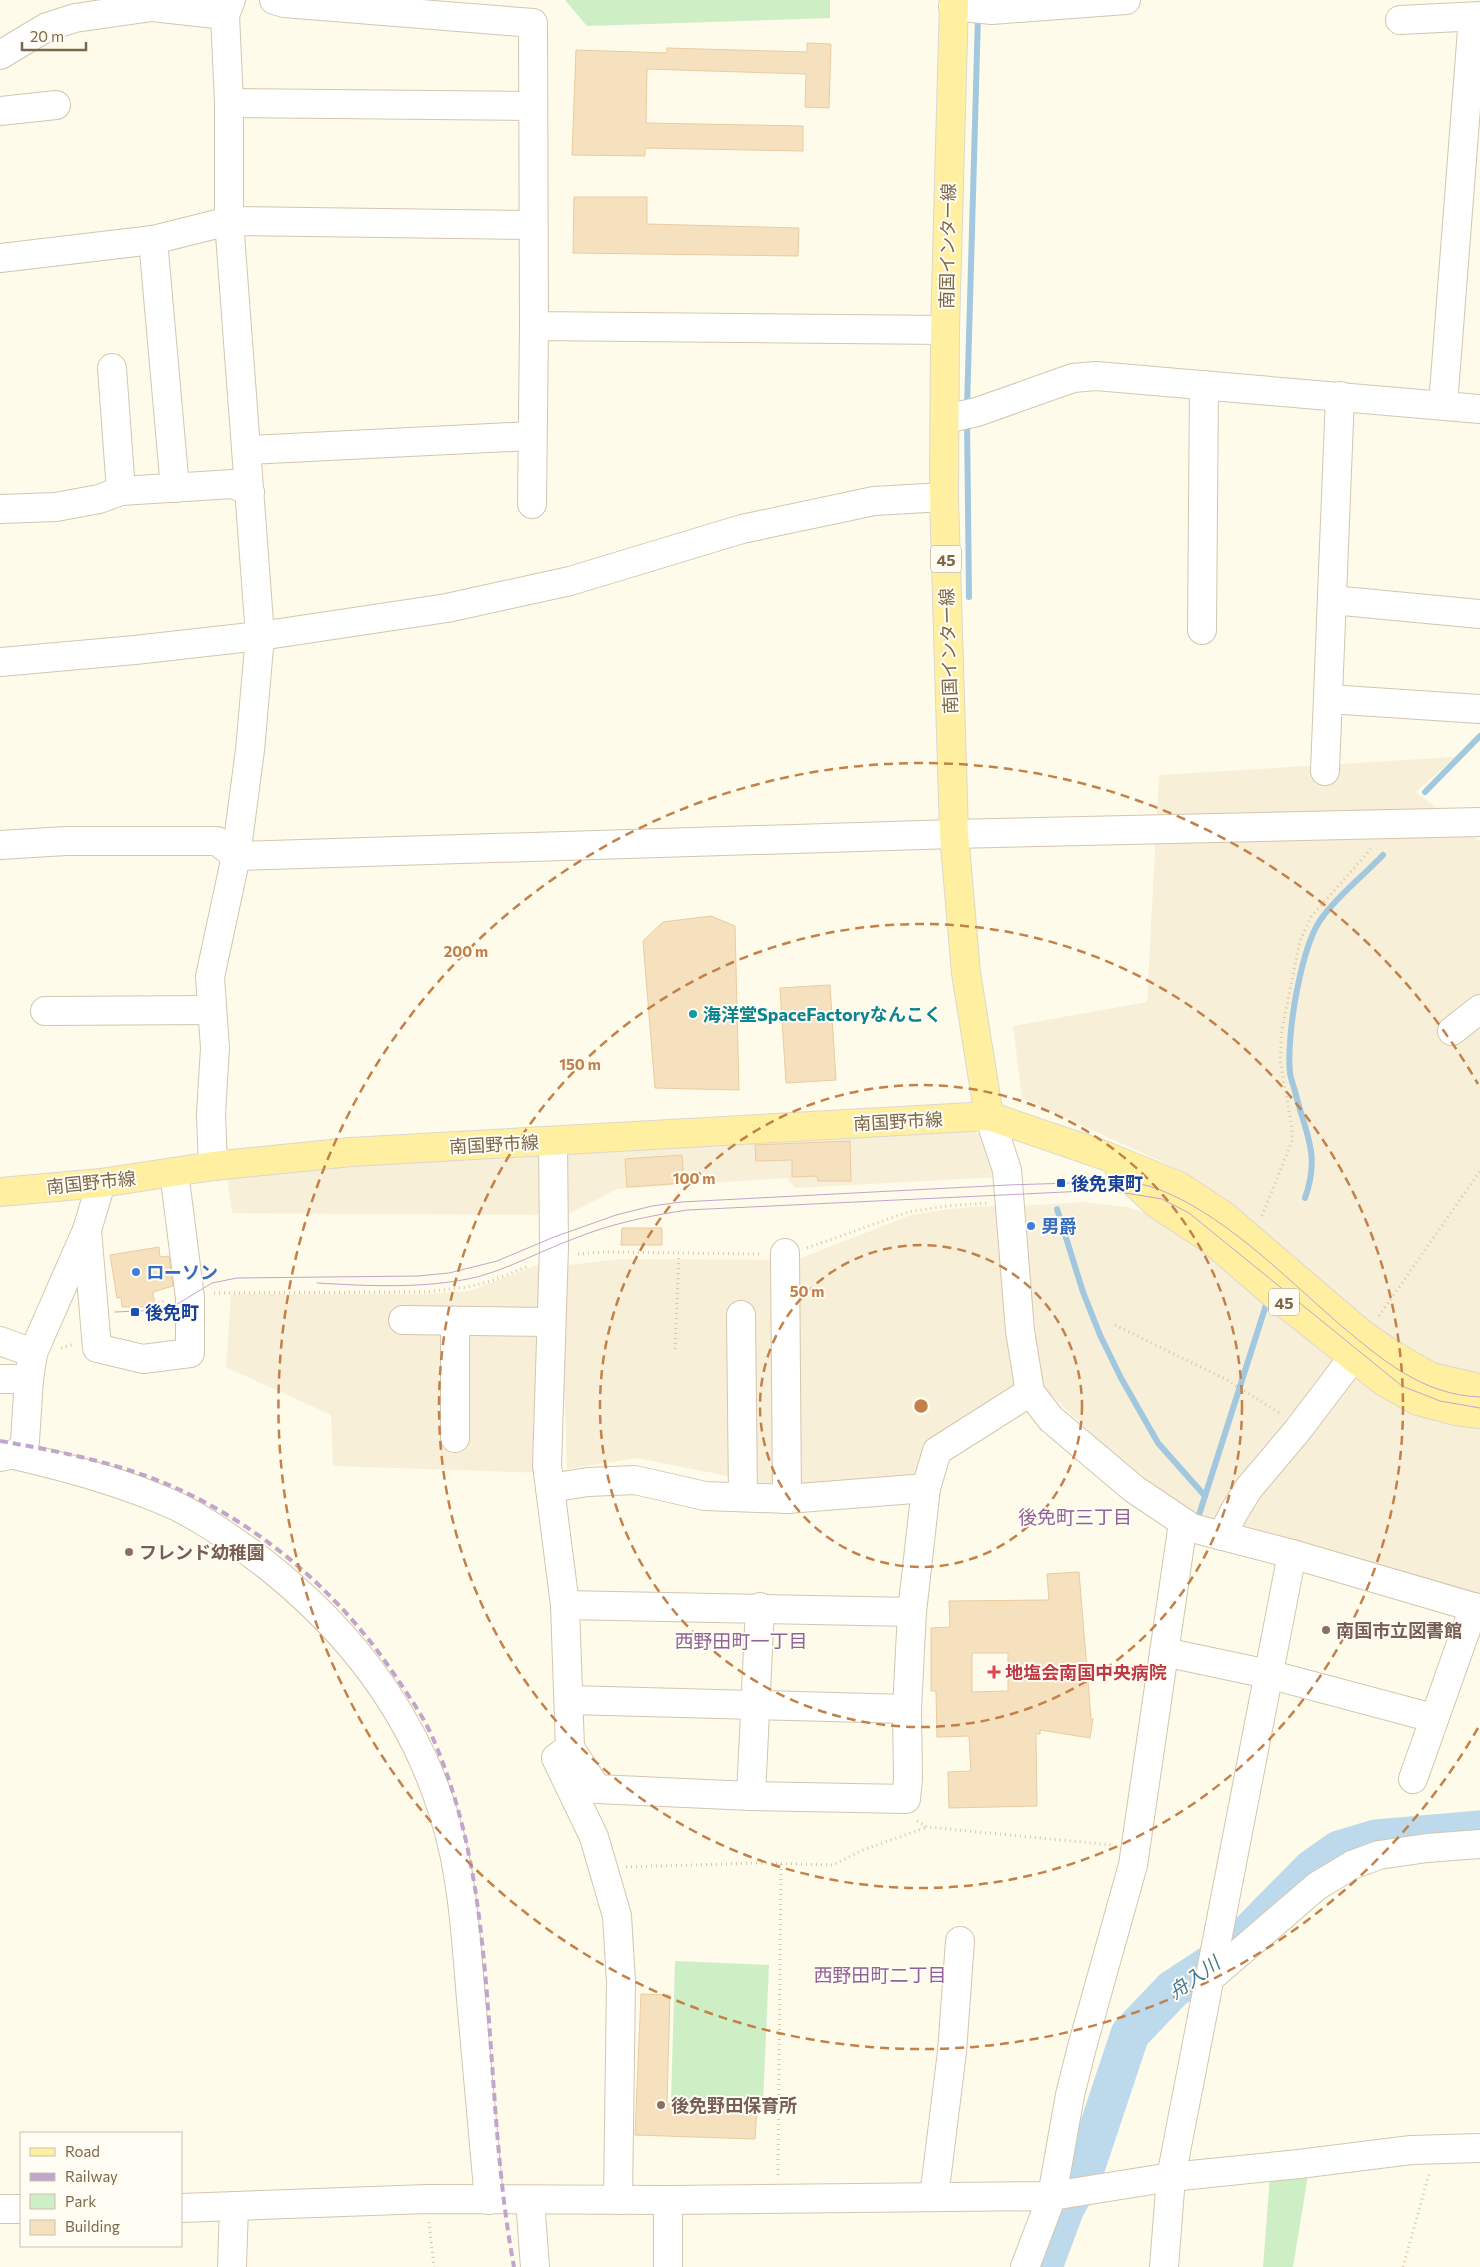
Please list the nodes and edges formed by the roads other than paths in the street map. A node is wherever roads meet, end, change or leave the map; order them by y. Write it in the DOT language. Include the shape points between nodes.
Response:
graph roads {
  1 [pos="274,0"];
  2 [pos="1126,0"];
  3 [pos="967,6"];
  4 [pos="228,7"];
  5 [pos="1477,16"];
  6 [pos="1400,20"];
  7 [pos="0,56"];
  8 [pos="229,103"];
  9 [pos="56,105"];
  10 [pos="533,106"];
  11 [pos="0,111"];
  12 [pos="229,221"];
  13 [pos="533,225"];
  14 [pos="153,240"];
  15 [pos="0,258"];
  16 [pos="534,326"];
  17 [pos="945,330"];
  18 [pos="112,368"];
  19 [pos="1204,385"];
  20 [pos="1340,396"];
  21 [pos="1442,406"];
  22 [pos="1480,409"];
  23 [pos="945,419"];
  24 [pos="532,436"];
  25 [pos="247,450"];
  26 [pos="175,488"];
  27 [pos="121,491"];
  28 [pos="250,492"];
  29 [pos="944,497"];
  30 [pos="532,504"];
  31 [pos="0,509"];
  32 [pos="1332,600"];
  33 [pos="1480,614"];
  34 [pos="1202,630"];
  35 [pos="260,636"];
  36 [pos="0,662"];
  37 [pos="1328,699"];
  38 [pos="1480,710"];
  39 [pos="1325,771"];
  40 [pos="1480,822"];
  41 [pos="954,834"];
  42 [pos="0,845"];
  43 [pos="236,856"];
  44 [pos="1480,1009"];
  45 [pos="211,1010"];
  46 [pos="45,1011"];
  47 [pos="1452,1031"];
  48 [pos="989,1116"];
  49 [pos="553,1141"];
  50 [pos="1106,1156"];
  51 [pos="214,1166"];
  52 [pos="174,1172"];
  53 [pos="101,1183"];
  54 [pos="0,1192"];
  55 [pos="86,1230"];
  56 [pos="785,1253"];
  57 [pos="741,1315"];
  58 [pos="403,1320"];
  59 [pos="455,1321"];
  60 [pos="551,1322"];
  61 [pos="0,1340"];
  62 [pos="1362,1344"];
  63 [pos="31,1367"];
  64 [pos="0,1379"];
  65 [pos="1480,1388"];
  66 [pos="1030,1392"];
  67 [pos="1480,1414"];
  68 [pos="455,1438"];
  69 [pos="7,1456"];
  70 [pos="550,1488"];
  71 [pos="926,1488"];
  72 [pos="744,1497"];
  73 [pos="787,1499"];
  74 [pos="1183,1523"];
  75 [pos="1222,1536"];
  76 [pos="1292,1554"];
  77 [pos="565,1604"];
  78 [pos="760,1607"];
  79 [pos="1477,1608"];
  80 [pos="912,1612"];
  81 [pos="1164,1652"];
  82 [pos="1268,1674"];
  83 [pos="570,1700"];
  84 [pos="755,1704"];
  85 [pos="906,1709"];
  86 [pos="1433,1718"];
  87 [pos="570,1748"];
  88 [pos="1413,1779"];
  89 [pos="751,1796"];
  90 [pos="1480,1844"];
  91 [pos="960,1941"];
  92 [pos="1210,1975"];
  93 [pos="1480,2148"];
  94 [pos="1171,2177"];
  95 [pos="1068,2193"];
  96 [pos="934,2197"];
  97 [pos="489,2200"];
  98 [pos="530,2200"];
  99 [pos="618,2200"];
  100 [pos="668,2200"];
  101 [pos="234,2206"];
  102 [pos="182,2208"];
  103 [pos="0,2209"];
  104 [pos="20,2209"];
  105 [pos="232,2267"];
  106 [pos="535,2267"];
  107 [pos="668,2267"];
  108 [pos="1026,2267"];
  109 [pos="1164,2267"];
  1 -- 10 [label="street" via="533,23"];
  2 -- 3 [label="street"];
  3 -- 17 [label="main road, 南国インター線 / 45"];
  4 -- 7 [label="street" via="152,7 75,18 47,26"];
  4 -- 8 [label="street"];
  5 -- 6 [label="street"];
  5 -- 21 [label="street"];
  8 -- 10 [label="street"];
  8 -- 12 [label="street"];
  9 -- 11 [label="street"];
  10 -- 13 [label="street"];
  12 -- 13 [label="street"];
  12 -- 14 [label="street"];
  12 -- 25 [label="street"];
  13 -- 16 [label="street"];
  14 -- 15 [label="street"];
  14 -- 26 [label="street"];
  16 -- 17 [label="street"];
  16 -- 24 [label="street"];
  17 -- 23 [label="main road, 南国インター線 / 45"];
  18 -- 27 [label="street"];
  19 -- 20 [label="street"];
  19 -- 23 [label="street" via="1096,376 1073,378 977,412"];
  19 -- 34 [label="street"];
  20 -- 21 [label="street"];
  20 -- 32 [label="street"];
  21 -- 22 [label="street"];
  23 -- 29 [label="main road, 南国インター線 / 45"];
  24 -- 25 [label="street"];
  24 -- 30 [label="street"];
  25 -- 28 [label="street"];
  26 -- 27 [label="street"];
  26 -- 28 [label="street" via="233,484"];
  27 -- 31 [label="street" via="56,508"];
  28 -- 35 [label="street"];
  29 -- 35 [label="street" via="874,501 742,529 570,581 475,602"];
  29 -- 41 [label="main road, 南国インター線 / 45"];
  32 -- 33 [label="street"];
  32 -- 37 [label="street"];
  35 -- 36 [label="street"];
  35 -- 43 [label="street"];
  37 -- 38 [label="street"];
  37 -- 39 [label="street"];
  40 -- 41 [label="street"];
  41 -- 43 [label="street"];
  41 -- 48 [label="main road, 南国インター線 / 45" via="966,972"];
  42 -- 43 [label="street" via="66,841 217,841"];
  43 -- 45 [label="street" via="210,977"];
  44 -- 47 [label="street"];
  45 -- 46 [label="street"];
  45 -- 51 [label="street" via="215,1048 210,1114"];
  48 -- 49 [label="main road, 南国野市線"];
  48 -- 50 [label="main road, 45"];
  48 -- 66 [label="street" via="1007,1170 1020,1331"];
  49 -- 51 [label="main road, 南国野市線" via="351,1152"];
  49 -- 60 [label="street"];
  50 -- 62 [label="main road, 45" via="1157,1204"];
  50 -- 62 [label="main road, 45" via="1179,1186 1223,1215"];
  51 -- 52 [label="main road, 南国野市線"];
  52 -- 53 [label="main road, 南国野市線"];
  52 -- 55 [label="street" via="190,1298 190,1353 143,1359 98,1348"];
  53 -- 54 [label="main road, 南国野市線"];
  53 -- 55 [label="street"];
  55 -- 63 [label="street"];
  56 -- 73 [label="street"];
  57 -- 72 [label="street"];
  58 -- 59 [label="street"];
  59 -- 60 [label="street"];
  59 -- 68 [label="street"];
  60 -- 70 [label="street"];
  61 -- 63 [label="street"];
  62 -- 65 [label="main road, 45" via="1431,1377"];
  62 -- 67 [label="main road, 45" via="1383,1381 1418,1401"];
  62 -- 75 [label="street" via="1249,1488"];
  63 -- 64 [label="street"];
  63 -- 69 [label="street" via="25,1440 23,1447"];
  66 -- 71 [label="street" via="937,1451"];
  66 -- 74 [label="street" via="1051,1419 1134,1489"];
  69 -- 97 [label="street" via="68,1468 128,1488 178,1507 223,1533 281,1576 333,1623 373,1672 419,1752 437,1795 454,1853"];
  70 -- 72 [label="street" via="635,1480 705,1496"];
  70 -- 77 [label="street"];
  71 -- 73 [label="street"];
  71 -- 80 [label="street"];
  72 -- 73 [label="street"];
  74 -- 75 [label="street"];
  74 -- 81 [label="street"];
  75 -- 76 [label="street"];
  76 -- 79 [label="street"];
  76 -- 82 [label="street"];
  77 -- 78 [label="street"];
  77 -- 83 [label="street"];
  78 -- 80 [label="street"];
  78 -- 84 [label="street"];
  79 -- 86 [label="street"];
  80 -- 85 [label="street"];
  81 -- 82 [label="street"];
  81 -- 95 [label="street" via="1133,1865 1080,2057"];
  82 -- 86 [label="street"];
  82 -- 92 [label="street"];
  83 -- 84 [label="street"];
  83 -- 87 [label="street"];
  84 -- 85 [label="street"];
  84 -- 89 [label="street"];
  85 -- 89 [label="street" via="906,1799"];
  86 -- 88 [label="street"];
  87 -- 89 [label="street" via="597,1789"];
  87 -- 99 [label="street" via="556,1758 594,1837 617,1916 620,1944"];
  90 -- 92 [label="street" via="1378,1855 1352,1866 1317,1886"];
  91 -- 96 [label="street" via="952,2052"];
  92 -- 94 [label="street"];
  93 -- 94 [label="street" via="1411,2150"];
  94 -- 95 [label="street"];
  94 -- 109 [label="street"];
  95 -- 96 [label="street"];
  95 -- 108 [label="street"];
  96 -- 100 [label="street"];
  97 -- 98 [label="street"];
  97 -- 101 [label="street"];
  98 -- 99 [label="street"];
  98 -- 106 [label="street"];
  99 -- 100 [label="street"];
  100 -- 107 [label="street"];
  101 -- 102 [label="street"];
  101 -- 105 [label="street"];
  103 -- 104 [label="street"];
}
